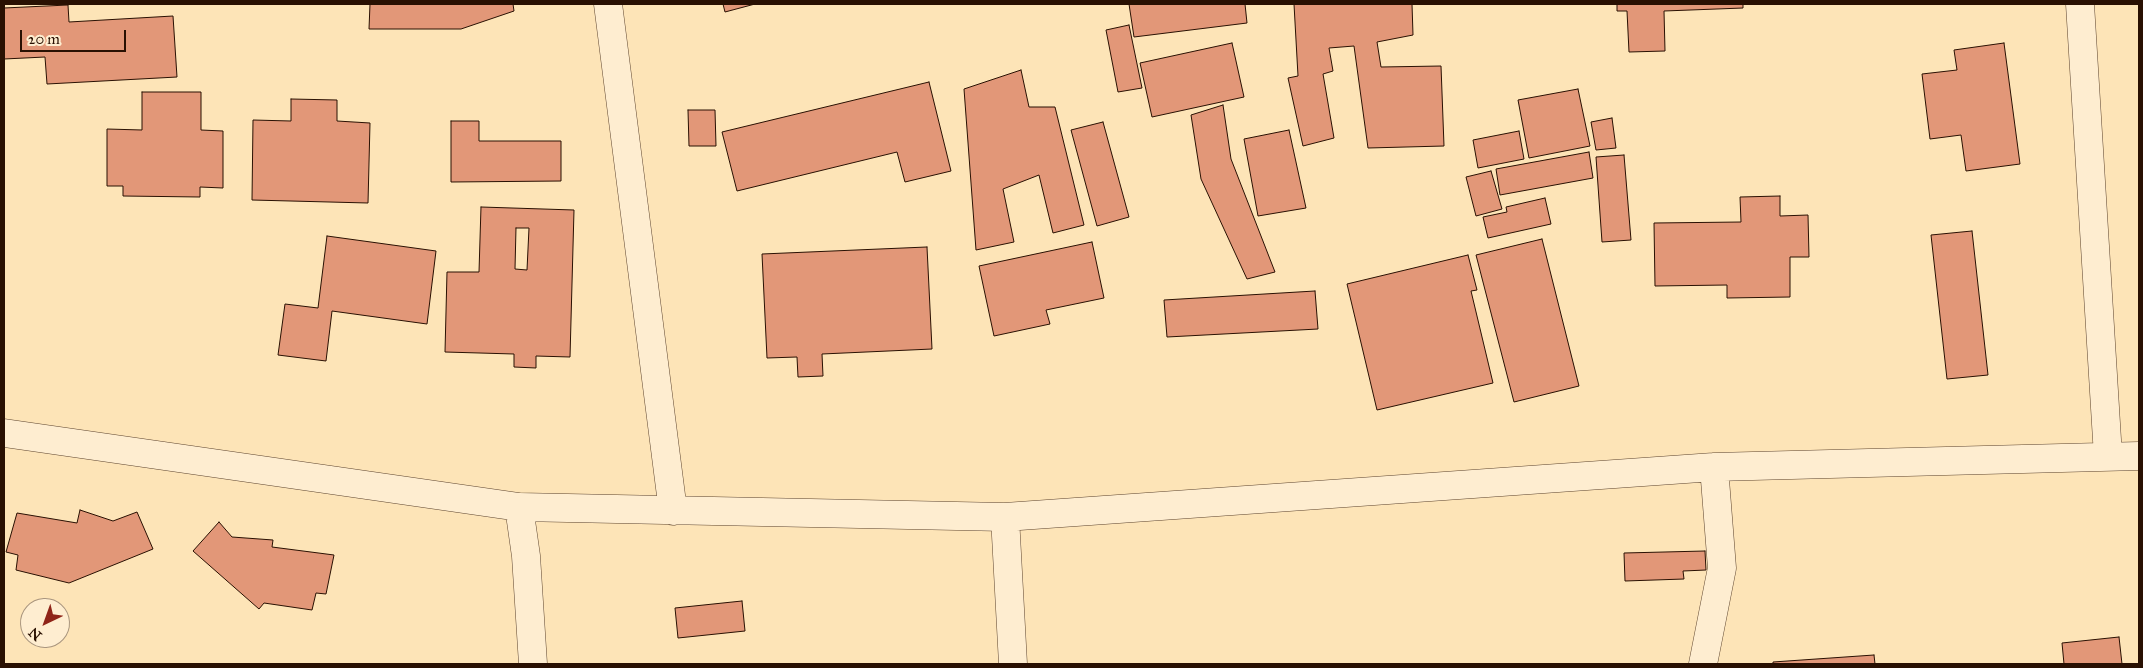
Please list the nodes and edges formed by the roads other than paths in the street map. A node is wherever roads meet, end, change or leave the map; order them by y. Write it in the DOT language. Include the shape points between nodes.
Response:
graph roads {
  1 [pos="608,4"];
  2 [pos="2080,4"];
  3 [pos="4,434"];
  4 [pos="2108,456"];
  5 [pos="2139,456"];
  6 [pos="1714,467"];
  7 [pos="519,507"];
  8 [pos="672,511"];
  9 [pos="1005,517"];
  10 [pos="533,664"];
  11 [pos="1013,664"];
  12 [pos="1703,664"];
  1 -- 8 [label="street"];
  2 -- 4 [label="street"];
  3 -- 7 [label="street"];
  4 -- 5 [label="street"];
  4 -- 6 [label="street"];
  6 -- 9 [label="street"];
  6 -- 12 [label="street" via="1722,568"];
  7 -- 8 [label="street"];
  7 -- 10 [label="street" via="526,556"];
  8 -- 9 [label="street"];
  9 -- 11 [label="street"];
}
